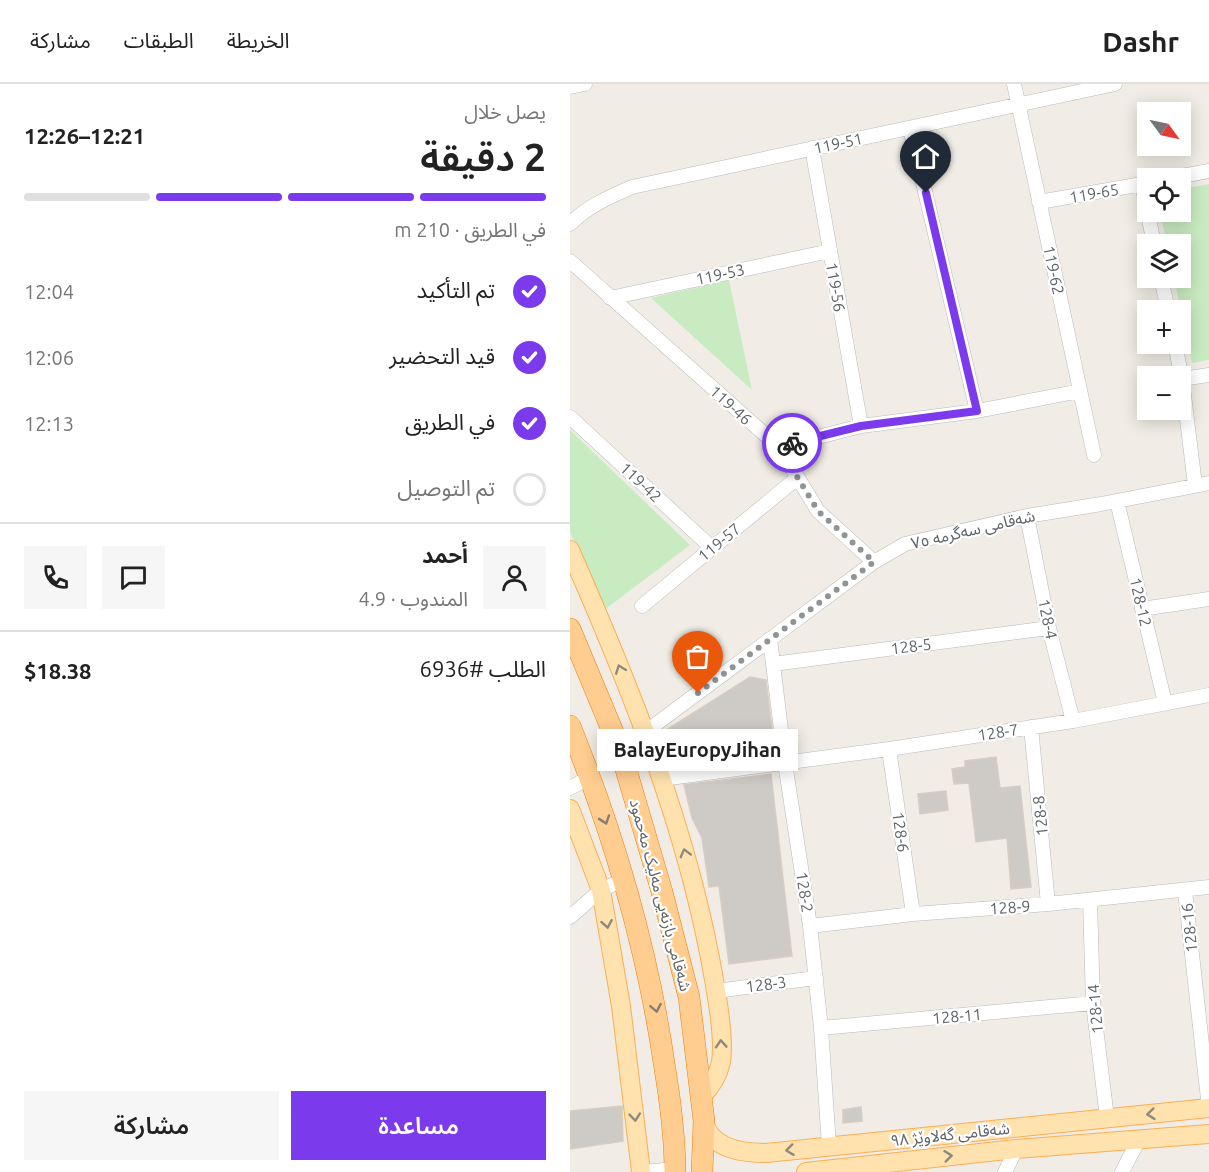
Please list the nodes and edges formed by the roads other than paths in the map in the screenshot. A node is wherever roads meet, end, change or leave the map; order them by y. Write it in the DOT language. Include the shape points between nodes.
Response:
graph roads {
  1 [pos="585,84"];
  2 [pos="1014,84"];
  3 [pos="1115,84"];
  4 [pos="570,87"];
  5 [pos="1019,105"];
  6 [pos="910,128"];
  7 [pos="812,148"];
  8 [pos="1209,171"];
  9 [pos="1191,174"];
  10 [pos="1137,185"];
  11 [pos="1040,202"];
  12 [pos="573,214"];
  13 [pos="830,251"];
  14 [pos="570,261"];
  15 [pos="610,298"];
  16 [pos="1209,375"];
  17 [pos="1191,378"];
  18 [pos="1080,391"];
  19 [pos="977,411"];
  20 [pos="570,417"];
  21 [pos="1190,420"];
  22 [pos="861,426"];
  23 [pos="779,447"];
  24 [pos="1094,455"];
  25 [pos="797,478"];
  26 [pos="1202,484"];
  27 [pos="1117,501"];
  28 [pos="1027,516"];
  29 [pos="711,548"];
  30 [pos="570,550"];
  31 [pos="874,562"];
  32 [pos="1209,599"];
  33 [pos="642,606"];
  34 [pos="1142,609"];
  35 [pos="1049,628"];
  36 [pos="570,629"];
  37 [pos="770,639"];
  38 [pos="773,664"];
  39 [pos="1209,694"];
  40 [pos="1165,703"];
  41 [pos="1073,721"];
  42 [pos="570,726"];
  43 [pos="1031,728"];
  44 [pos="644,733"];
  45 [pos="620,749"];
  46 [pos="889,749"];
  47 [pos="786,763"];
  48 [pos="590,777"];
  49 [pos="662,779"];
  50 [pos="570,788"];
  51 [pos="570,809"];
  52 [pos="625,879"];
  53 [pos="1209,887"];
  54 [pos="601,890"];
  55 [pos="1185,891"];
  56 [pos="1090,900"];
  57 [pos="1048,904"];
  58 [pos="914,914"];
  59 [pos="570,917"];
  60 [pos="810,926"];
  61 [pos="816,978"];
  62 [pos="716,991"];
  63 [pos="1093,1003"];
  64 [pos="820,1028"];
  65 [pos="701,1097"];
  66 [pos="1209,1108"];
  67 [pos="1107,1118"];
  68 [pos="704,1121"];
  69 [pos="999,1129"];
  70 [pos="1209,1134"];
  71 [pos="1138,1141"];
  72 [pos="829,1146"];
  73 [pos="1007,1150"];
  74 [pos="921,1165"];
  75 [pos="675,1171"];
  76 [pos="643,1172"];
  77 [pos="702,1172"];
  78 [pos="806,1172"];
  79 [pos="1005,1172"];
  80 [pos="1122,1172"];
  1 -- 4 [label="street"];
  2 -- 5 [label="street, 119-62"];
  3 -- 5 [label="street, 119-51"];
  5 -- 6 [label="street, 119-51"];
  5 -- 11 [label="street, 119-62"];
  6 -- 7 [label="street, 119-51"];
  6 -- 19 [label="street"];
  7 -- 12 [label="street, 119-51" via="632,187"];
  7 -- 13 [label="street, 119-56"];
  8 -- 9 [label="street"];
  10 -- 11 [label="street, 119-65"];
  11 -- 18 [label="street, 119-62"];
  13 -- 15 [label="street, 119-53"];
  13 -- 22 [label="street, 119-56"];
  14 -- 15 [label="street, 119-46"];
  15 -- 23 [label="street, 119-46"];
  16 -- 17 [label="street"];
  18 -- 19 [label="street"];
  18 -- 24 [label="street, 119-62"];
  19 -- 22 [label="street"];
  20 -- 29 [label="street, 119-42"];
  21 -- 26 [label="street"];
  22 -- 23 [label="street"];
  23 -- 25 [label="street, 119-46"];
  25 -- 29 [label="street, 119-57"];
  25 -- 31 [label="street, 119-46" via="818,511"];
  26 -- 27 [label="street, شەقامی سەگرمە ٧٥"];
  27 -- 28 [label="street, شەقامی سەگرمە ٧٥"];
  27 -- 34 [label="street, 128-12"];
  28 -- 31 [label="street, شەقامی سەگرمە ٧٥" via="905,544"];
  28 -- 35 [label="street, 128-4"];
  29 -- 33 [label="street, 119-57"];
  44 -- 30 [label="main road, one-way" via="605,628"];
  31 -- 37 [label="street, شەقامی سەگرمە ٧٥"];
  32 -- 34 [label="street"];
  34 -- 40 [label="street, 128-12"];
  35 -- 38 [label="street, 128-5"];
  35 -- 41 [label="street, 128-4"];
  36 -- 45 [label="highway, شەقامی بازنەیی مەلیک مەحمود"];
  37 -- 38 [label="street, 128-2"];
  37 -- 44 [label="street, شەقامی سەگرمە ٧٥"];
  38 -- 47 [label="street, 128-2"];
  39 -- 40 [label="street, 128-7"];
  40 -- 41 [label="street, 128-7"];
  41 -- 43 [label="street, 128-7"];
  42 -- 48 [label="highway, شەقامی بازنەیی مەلیک مەحمود"];
  43 -- 46 [label="street, 128-7"];
  43 -- 57 [label="street, 128-8"];
  44 -- 45 [label="street, شەقامی سەگرمە ٧٥"];
  44 -- 49 [label="main road"];
  45 -- 65 [label="highway, شەقامی بازنەیی مەلیک مەحمود" via="689,997"];
  46 -- 47 [label="street, 128-7"];
  46 -- 58 [label="street, 128-6"];
  47 -- 49 [label="street, 128-7"];
  47 -- 60 [label="street, 128-2"];
  48 -- 50 [label="street"];
  48 -- 52 [label="highway, شەقامی بازنەیی مەلیک مەحمود, one-way"];
  62 -- 49 [label="main road, one-way" via="683,843"];
  51 -- 54 [label="main road"];
  52 -- 54 [label="street"];
  52 -- 75 [label="highway, شەقامی بازنەیی مەلیک مەحمود, one-way" via="657,1011"];
  53 -- 55 [label="street, 128-9"];
  54 -- 59 [label="street"];
  54 -- 76 [label="main road, one-way"];
  55 -- 56 [label="street, 128-9"];
  55 -- 66 [label="street, 128-16"];
  56 -- 57 [label="street, 128-9"];
  56 -- 63 [label="street, 128-14"];
  57 -- 58 [label="street, 128-9"];
  58 -- 60 [label="street, 128-9"];
  60 -- 61 [label="street, 128-2"];
  61 -- 62 [label="street, 128-3"];
  61 -- 64 [label="street, 128-2"];
  65 -- 62 [label="main road, one-way" via="716,1076 721,1060"];
  63 -- 64 [label="street, 128-11"];
  63 -- 67 [label="street, 128-14"];
  64 -- 72 [label="street, 128-2"];
  65 -- 68 [label="highway, شەقامی بازنەیی مەلیک مەحمود"];
  66 -- 67 [label="main road, شەقامی گەلاوێژ ٩٨, one-way"];
  67 -- 69 [label="main road, شەقامی گەلاوێژ ٩٨"];
  72 -- 68 [label="main road, شەقامی گەلاوێژ ٩٨, one-way" via="766,1153 740,1151 716,1141"];
  68 -- 77 [label="highway, شەقامی بازنەیی مەلیک مەحمود"];
  69 -- 72 [label="main road, شەقامی گەلاوێژ ٩٨"];
  69 -- 73 [label="main road" via="993,1136 994,1148"];
  70 -- 71 [label="main road, شەقامی گەلاوێژ ٩٨"];
  71 -- 73 [label="main road, شەقامی گەلاوێژ ٩٨"];
  71 -- 80 [label="street"];
  74 -- 73 [label="main road, شەقامی گەلاوێژ ٩٨, one-way"];
  73 -- 79 [label="street"];
  74 -- 78 [label="main road, شەقامی گەلاوێژ ٩٨"];
  75 -- 76 [label="street"];
}
